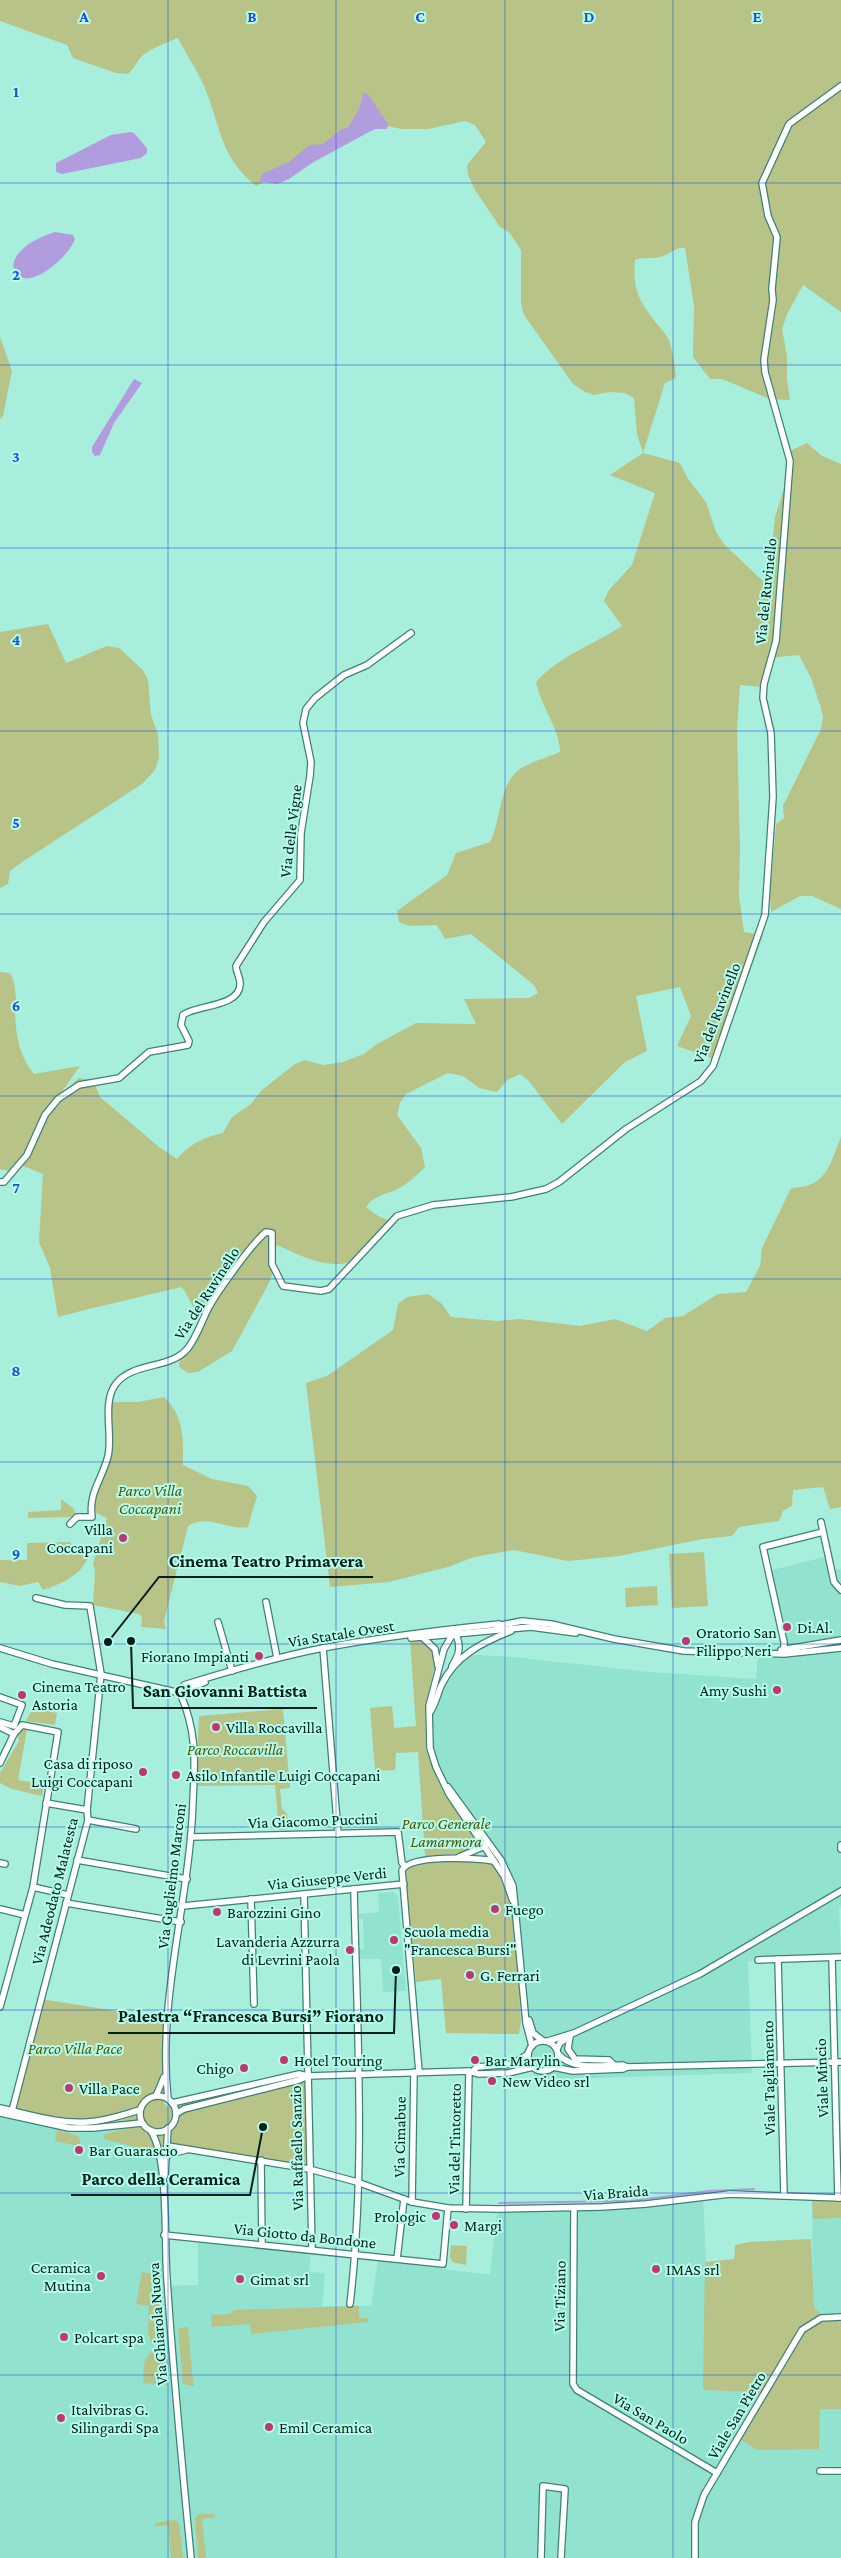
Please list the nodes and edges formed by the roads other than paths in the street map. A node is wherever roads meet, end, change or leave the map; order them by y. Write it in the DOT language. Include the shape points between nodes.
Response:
graph roads {
  1 [pos="841,86"];
  2 [pos="411,634"];
  3 [pos="0,1182"];
  4 [pos="821,1522"];
  5 [pos="70,1524"];
  6 [pos="823,1532"];
  7 [pos="841,1590"];
  8 [pos="36,1598"];
  9 [pos="266,1602"];
  10 [pos="218,1622"];
  11 [pos="499,1624"];
  12 [pos="517,1629"];
  13 [pos="442,1630"];
  14 [pos="585,1633"];
  15 [pos="454,1634"];
  16 [pos="410,1636"];
  17 [pos="422,1637"];
  18 [pos="841,1640"];
  19 [pos="0,1648"];
  20 [pos="323,1648"];
  21 [pos="841,1648"];
  22 [pos="784,1650"];
  23 [pos="771,1652"];
  24 [pos="277,1658"];
  25 [pos="438,1668"];
  26 [pos="452,1668"];
  27 [pos="232,1671"];
  28 [pos="101,1675"];
  29 [pos="208,1679"];
  30 [pos="180,1693"];
  31 [pos="0,1697"];
  32 [pos="430,1712"];
  33 [pos="0,1722"];
  34 [pos="0,1727"];
  35 [pos="14,1734"];
  36 [pos="0,1763"];
  37 [pos="443,1782"];
  38 [pos="46,1803"];
  39 [pos="87,1810"];
  40 [pos="473,1819"];
  41 [pos="88,1820"];
  42 [pos="136,1829"];
  43 [pos="338,1834"];
  44 [pos="192,1837"];
  45 [pos="841,1845"];
  46 [pos="487,1848"];
  47 [pos="841,1849"];
  48 [pos="457,1858"];
  49 [pos="477,1858"];
  50 [pos="77,1860"];
  51 [pos="494,1861"];
  52 [pos="405,1866"];
  53 [pos="506,1869"];
  54 [pos="187,1879"];
  55 [pos="404,1884"];
  56 [pos="33,1887"];
  57 [pos="354,1889"];
  58 [pos="841,1891"];
  59 [pos="304,1894"];
  60 [pos="68,1895"];
  61 [pos="251,1899"];
  62 [pos="512,1900"];
  63 [pos="66,1903"];
  64 [pos="183,1906"];
  65 [pos="0,1909"];
  66 [pos="25,1916"];
  67 [pos="181,1922"];
  68 [pos="841,1957"];
  69 [pos="832,1958"];
  70 [pos="778,1959"];
  71 [pos="758,1960"];
  72 [pos="254,2004"];
  73 [pos="525,2005"];
  74 [pos="0,2007"];
  75 [pos="572,2035"];
  76 [pos="545,2041"];
  77 [pos="532,2046"];
  78 [pos="558,2052"];
  79 [pos="528,2054"];
  80 [pos="838,2062"];
  81 [pos="781,2063"];
  82 [pos="614,2065"];
  83 [pos="533,2067"];
  84 [pos="627,2067"];
  85 [pos="553,2068"];
  86 [pos="471,2071"];
  87 [pos="417,2072"];
  88 [pos="165,2073"];
  89 [pos="359,2074"];
  90 [pos="308,2076"];
  91 [pos="156,2096"];
  92 [pos="170,2101"];
  93 [pos="0,2108"];
  94 [pos="140,2110"];
  95 [pos="12,2111"];
  96 [pos="0,2113"];
  97 [pos="176,2114"];
  98 [pos="142,2123"];
  99 [pos="168,2128"];
  100 [pos="151,2130"];
  101 [pos="168,2146"];
  102 [pos="186,2150"];
  103 [pos="167,2155"];
  104 [pos="260,2160"];
  105 [pos="309,2169"];
  106 [pos="163,2178"];
  107 [pos="357,2182"];
  108 [pos="784,2195"];
  109 [pos="840,2198"];
  110 [pos="404,2199"];
  111 [pos="412,2202"];
  112 [pos="448,2208"];
  113 [pos="574,2208"];
  114 [pos="466,2209"];
  115 [pos="164,2236"];
  116 [pos="262,2245"];
  117 [pos="312,2249"];
  118 [pos="356,2254"];
  119 [pos="397,2259"];
  120 [pos="350,2304"];
  121 [pos="841,2317"];
  122 [pos="573,2384"];
  123 [pos="820,2470"];
  124 [pos="841,2471"];
  125 [pos="716,2473"];
  126 [pos="190,2558"];
  127 [pos="541,2558"];
  128 [pos="561,2558"];
  129 [pos="695,2558"];
  1 -- 5 [label="street, Via del Ruvinello" via="789,124 762,182 768,216 777,238 765,372 790,461 776,640 763,698 771,733 773,797 762,926 713,1066 701,1081 626,1129 546,1189 511,1197 433,1205 398,1216 329,1289 321,1291 283,1286 272,1264 272,1233 266,1232 210,1306 189,1348 129,1373 116,1383 111,1393 108,1456 91,1498 92,1517 77,1517"];
  2 -- 3 [label="street, Via delle Vigne" via="366,665 344,675 306,709 303,724 311,762 301,833 300,880 264,922 236,966 240,981 236,994 183,1015 180,1025 188,1045 149,1052 118,1078 79,1085 58,1099 45,1115 27,1155 4,1182"];
  4 -- 6 [label="street"];
  6 -- 7 [label="street" via="834,1582"];
  6 -- 22 [label="street" via="763,1547"];
  8 -- 28 [label="street, Via Adeodato Malatesta" via="66,1605 90,1606"];
  9 -- 24 [label="street, Via Statale Ovest"];
  10 -- 27 [label="street"];
  11 -- 13 [label="street, Via Statale Ovest"];
  11 -- 14 [label="street, Via Statale Ovest" via="528,1621"];
  11 -- 15 [label="street, Via Statale Ovest"];
  12 -- 14 [label="street, Via Statale Ovest"];
  12 -- 15 [label="street, Via Statale Ovest"];
  12 -- 26 [label="street" via="487,1641"];
  13 -- 15 [label="street, Via Statale Ovest"];
  13 -- 16 [label="street, Via Statale Ovest"];
  14 -- 23 [label="street, Via Statale Ovest" via="672,1650"];
  15 -- 17 [label="street, Via Statale Ovest"];
  15 -- 25 [label="street" via="444,1649"];
  15 -- 26 [label="street" via="460,1645"];
  16 -- 17 [label="street, Via Statale Ovest"];
  16 -- 20 [label="street, Via Statale Ovest"];
  17 -- 25 [label="street" via="435,1649"];
  18 -- 22 [label="street, Via Statale Ovest"];
  19 -- 28 [label="street" via="31,1659"];
  20 -- 24 [label="street, Via Statale Ovest"];
  20 -- 43 [label="street"];
  21 -- 23 [label="street, Via Statale Ovest" via="794,1654"];
  22 -- 23 [label="street, Via Statale Ovest"];
  24 -- 27 [label="street, Via Statale Ovest"];
  25 -- 32 [label="street"];
  26 -- 32 [label="street"];
  27 -- 29 [label="street, Via Statale Ovest"];
  28 -- 30 [label="street"];
  28 -- 39 [label="street, Via Adeodato Malatesta"];
  29 -- 30 [label="street, Via Statale Ovest"];
  29 -- 30 [label="street, Via Statale Ovest" via="184,1685"];
  30 -- 44 [label="street, Via Guglielmo Marconi" via="194,1732"];
  31 -- 33 [label="street" via="22,1705 14,1726"];
  32 -- 37 [label="street" via="430,1748"];
  34 -- 35 [label="street"];
  35 -- 36 [label="street"];
  35 -- 38 [label="street" via="22,1725 58,1732"];
  37 -- 40 [label="street"];
  37 -- 46 [label="street"];
  38 -- 39 [label="street"];
  38 -- 56 [label="street"];
  39 -- 41 [label="street, Via Adeodato Malatesta"];
  40 -- 46 [label="street"];
  40 -- 53 [label="street"];
  41 -- 42 [label="street"];
  41 -- 50 [label="street, Via Adeodato Malatesta"];
  43 -- 44 [label="street, Via Giacomo Puccini"];
  43 -- 52 [label="street, Via Giacomo Puccini" via="398,1832"];
  44 -- 54 [label="street, Via Guglielmo Marconi"];
  45 -- 47 [label="street"];
  46 -- 48 [label="street, Via Giuseppe Verdi"];
  46 -- 49 [label="street"];
  46 -- 51 [label="street"];
  46 -- 53 [label="street"];
  48 -- 49 [label="street, Via Giuseppe Verdi"];
  48 -- 52 [label="street, Via Giuseppe Verdi"];
  49 -- 51 [label="street, Via Giuseppe Verdi"];
  50 -- 54 [label="street"];
  50 -- 60 [label="street, Via Adeodato Malatesta"];
  51 -- 62 [label="street" via="504,1876"];
  52 -- 55 [label="street, Via Giuseppe Verdi" via="402,1870"];
  53 -- 62 [label="street" via="513,1886"];
  54 -- 64 [label="street, Via Guglielmo Marconi"];
  55 -- 57 [label="street, Via Giuseppe Verdi"];
  55 -- 87 [label="street, Via Cimabue"];
  56 -- 60 [label="street"];
  56 -- 66 [label="street"];
  57 -- 59 [label="street, Via Giuseppe Verdi"];
  57 -- 89 [label="street"];
  58 -- 75 [label="street" via="700,1974"];
  59 -- 61 [label="street, Via Giuseppe Verdi"];
  59 -- 90 [label="street, Via Raffaello Sanzio"];
  60 -- 63 [label="street, Via Adeodato Malatesta"];
  61 -- 64 [label="street, Via Giuseppe Verdi"];
  61 -- 72 [label="street"];
  62 -- 73 [label="street"];
  63 -- 67 [label="street"];
  63 -- 95 [label="street, Via Adeodato Malatesta"];
  64 -- 67 [label="street, Via Guglielmo Marconi"];
  65 -- 66 [label="street"];
  66 -- 74 [label="street"];
  67 -- 88 [label="street, Via Guglielmo Marconi" via="170,1994"];
  68 -- 69 [label="street"];
  69 -- 70 [label="street"];
  69 -- 80 [label="street, Viale Mincio"];
  70 -- 71 [label="street"];
  70 -- 81 [label="street, Viale Tagliamento"];
  73 -- 76 [label="street" via="533,2033"];
  73 -- 77 [label="street"];
  75 -- 76 [label="street"];
  75 -- 78 [label="street" via="560,2043"];
  75 -- 82 [label="street" via="568,2049 575,2058 609,2060"];
  76 -- 77 [label="street"];
  76 -- 78 [label="street"];
  77 -- 79 [label="street"];
  78 -- 82 [label="street" via="570,2063 578,2065"];
  78 -- 85 [label="street"];
  79 -- 83 [label="street"];
  79 -- 86 [label="street" via="513,2064 477,2067"];
  80 -- 81 [label="street"];
  80 -- 109 [label="street, Viale Mincio"];
  81 -- 84 [label="street"];
  81 -- 108 [label="street, Viale Tagliamento"];
  82 -- 84 [label="street"];
  83 -- 85 [label="street" via="545,2071"];
  83 -- 86 [label="street" via="508,2073 478,2074"];
  84 -- 85 [label="street" via="624,2070 573,2071"];
  86 -- 87 [label="street"];
  86 -- 114 [label="street, Via del Tintoretto"];
  87 -- 89 [label="street"];
  87 -- 111 [label="street, Via Cimabue"];
  88 -- 91 [label="street"];
  88 -- 92 [label="street"];
  89 -- 90 [label="street"];
  89 -- 107 [label="street"];
  90 -- 92 [label="street" via="299,2074"];
  90 -- 97 [label="street" via="184,2108"];
  90 -- 105 [label="street, Via Raffaello Sanzio"];
  91 -- 92 [label="street"];
  91 -- 94 [label="street" via="145,2100"];
  92 -- 97 [label="street"];
  93 -- 95 [label="street"];
  94 -- 95 [label="street" via="86,2122"];
  94 -- 98 [label="street"];
  96 -- 98 [label="street" via="69,2128"];
  97 -- 99 [label="street"];
  98 -- 100 [label="street"];
  99 -- 100 [label="street" via="157,2132"];
  99 -- 101 [label="street, Via Ghiarola Nuova"];
  100 -- 106 [label="street, Via Ghiarola Nuova" via="158,2142"];
  101 -- 102 [label="street, Via Braida"];
  101 -- 103 [label="street, Via Ghiarola Nuova"];
  102 -- 103 [label="street, Via Braida"];
  102 -- 104 [label="street, Via Braida"];
  103 -- 106 [label="street, Via Ghiarola Nuova"];
  104 -- 105 [label="street, Via Braida"];
  104 -- 116 [label="street"];
  105 -- 107 [label="street, Via Braida"];
  105 -- 117 [label="street, Via Raffaello Sanzio"];
  106 -- 115 [label="street, Via Ghiarola Nuova"];
  107 -- 110 [label="street, Via Braida"];
  107 -- 118 [label="street"];
  108 -- 109 [label="street, Via Braida"];
  108 -- 113 [label="street, Via Braida" via="730,2194"];
  110 -- 111 [label="street, Via Braida"];
  110 -- 119 [label="street"];
  111 -- 112 [label="street, Via Braida"];
  112 -- 114 [label="street, Via Braida"];
  112 -- 119 [label="street, Via Giotto da Bondone" via="443,2264"];
  113 -- 114 [label="street, Via Braida"];
  113 -- 122 [label="street, Via Tiziano"];
  115 -- 116 [label="street, Via Giotto da Bondone"];
  115 -- 126 [label="street, Via Ghiarola Nuova"];
  116 -- 117 [label="street, Via Giotto da Bondone"];
  117 -- 118 [label="street, Via Giotto da Bondone"];
  118 -- 119 [label="street, Via Giotto da Bondone"];
  118 -- 120 [label="street"];
  121 -- 125 [label="street, Viale San Pietro" via="821,2318 802,2330"];
  122 -- 125 [label="street, Via San Paolo" via="577,2390"];
  123 -- 124 [label="street"];
  125 -- 129 [label="street, Viale San Pietro" via="695,2522"];
  127 -- 128 [label="street" via="543,2486 565,2489"];
}
